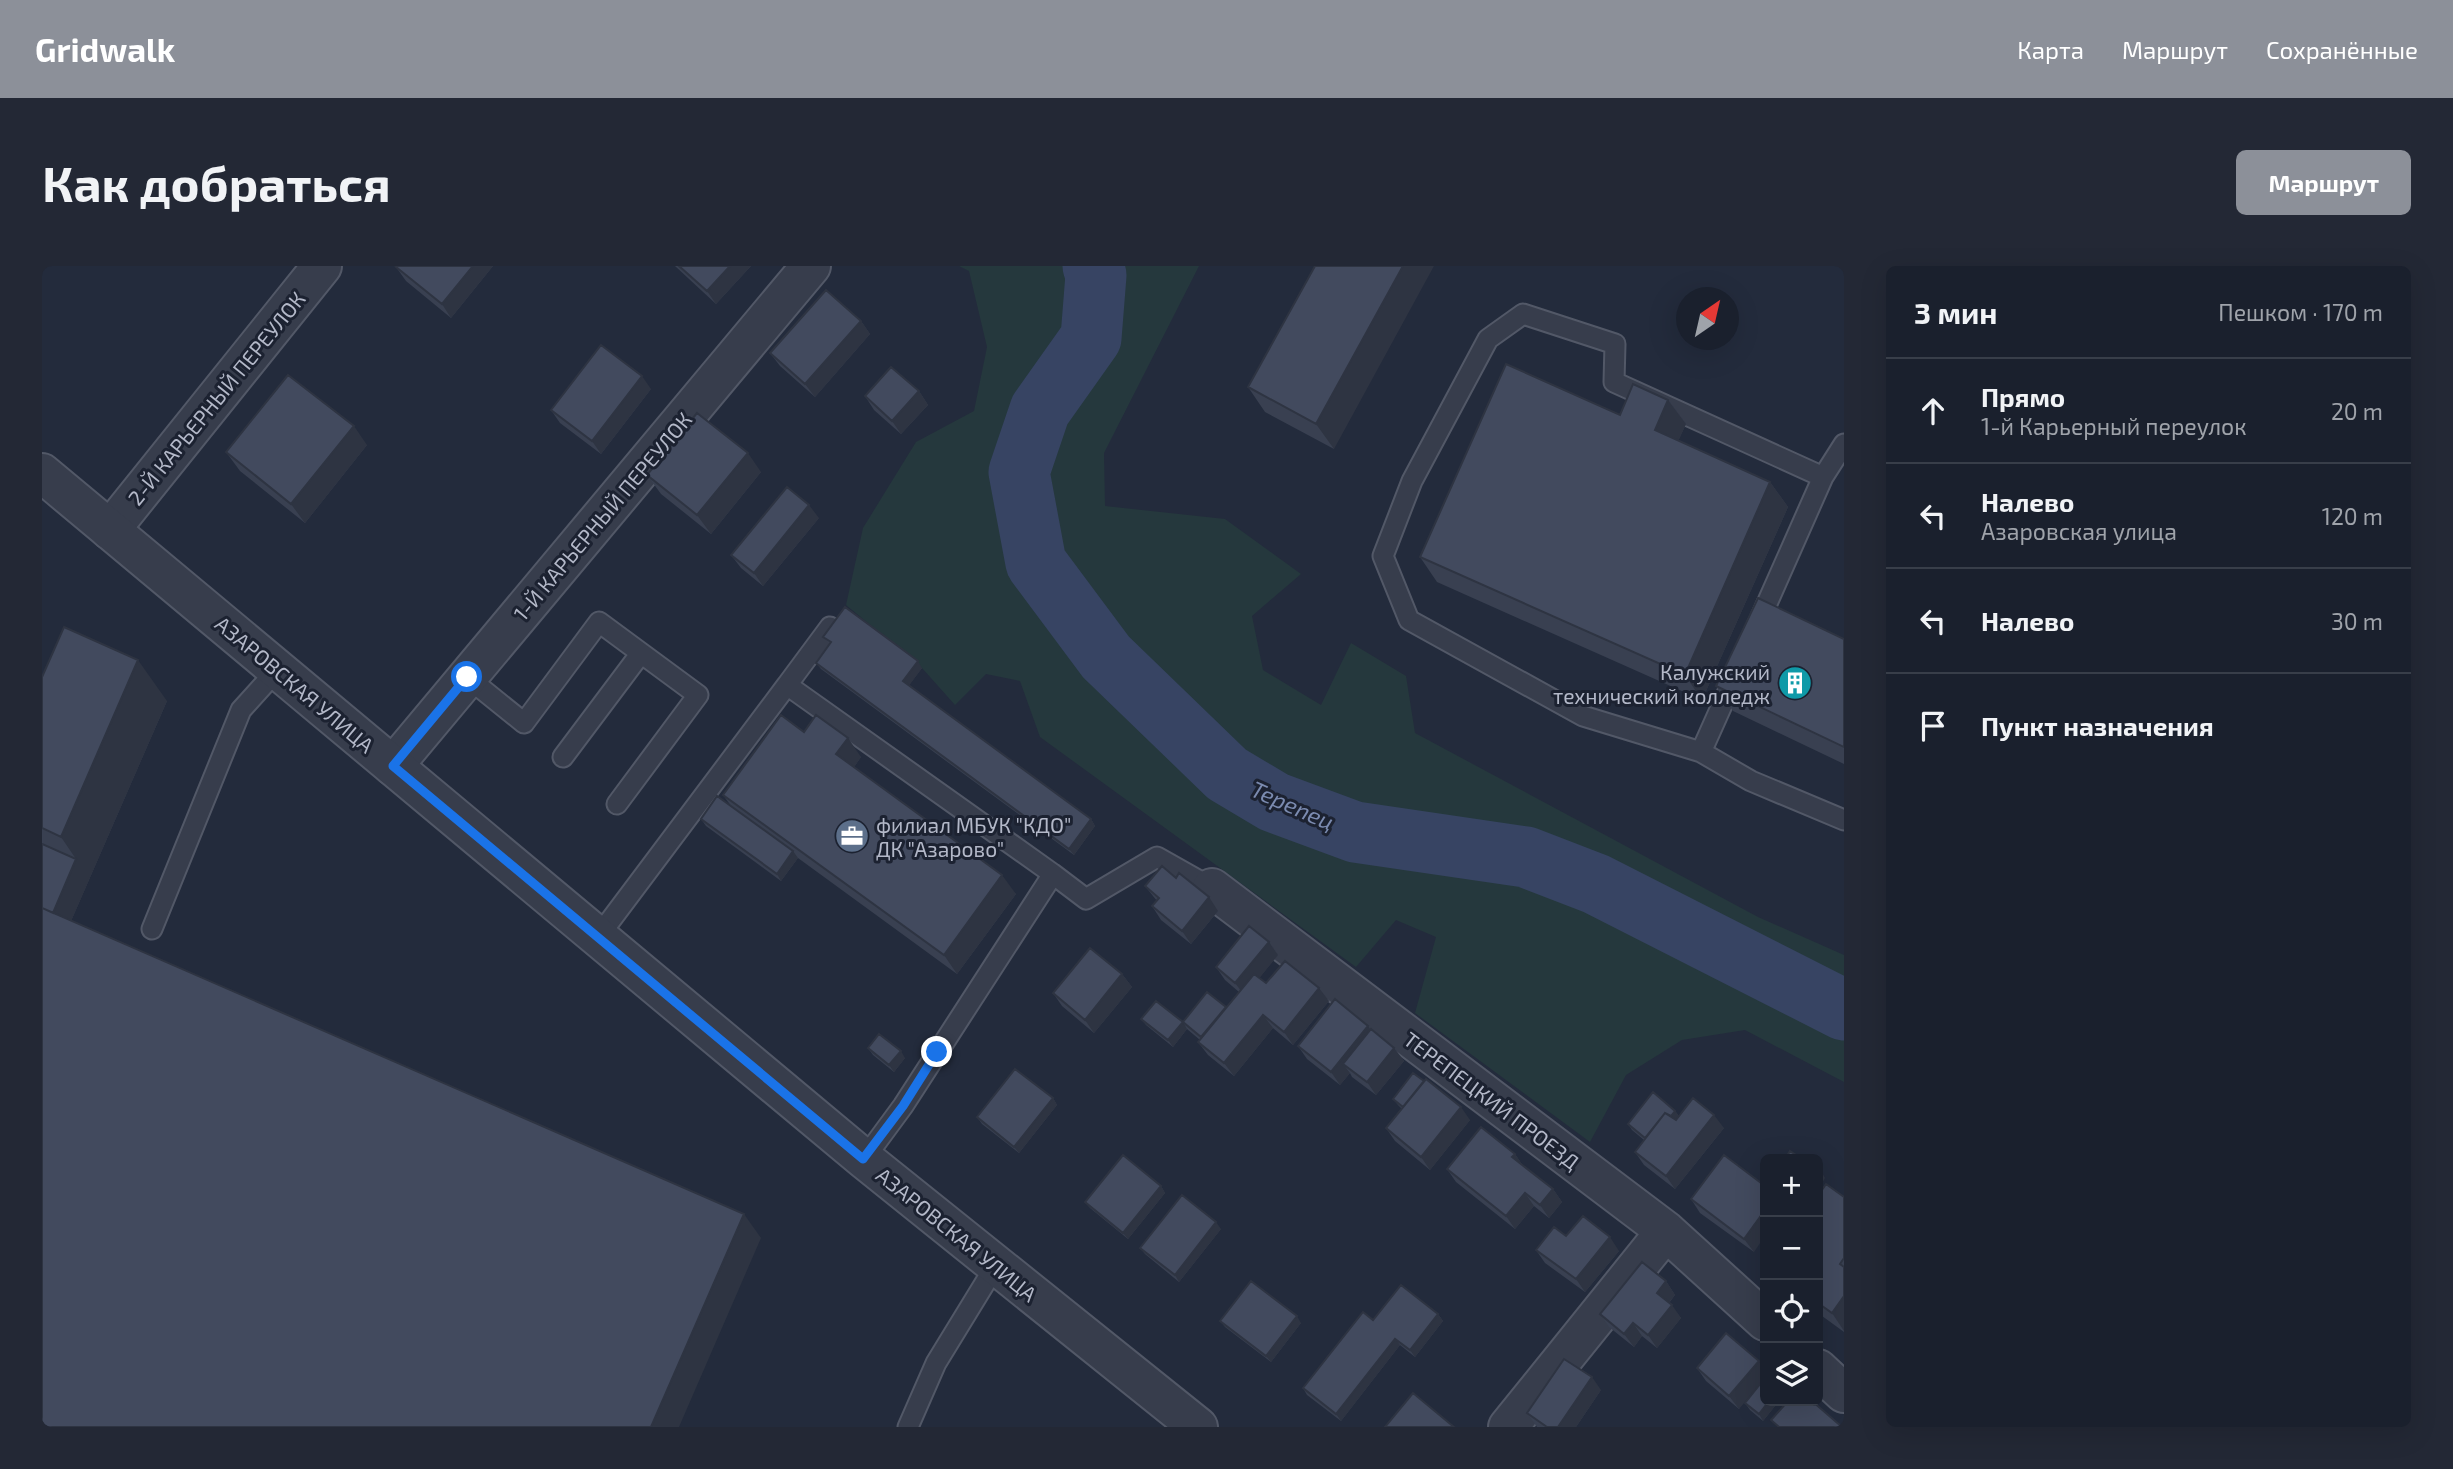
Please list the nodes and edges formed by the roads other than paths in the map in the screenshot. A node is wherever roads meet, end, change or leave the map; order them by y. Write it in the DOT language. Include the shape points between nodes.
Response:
graph roads {
  1 [pos="322,266"];
  2 [pos="811,266"];
  3 [pos="1844,444"];
  4 [pos="42,473"];
  5 [pos="1824,477"];
  6 [pos="110,530"];
  7 [pos="830,627"];
  8 [pos="1751,639"];
  9 [pos="641,653"];
  10 [pos="1740,664"];
  11 [pos="278,669"];
  12 [pos="467,677"];
  13 [pos="787,685"];
  14 [pos="1701,752"];
  15 [pos="564,757"];
  16 [pos="393,766"];
  17 [pos="617,804"];
  18 [pos="1844,820"];
  19 [pos="1052,874"];
  20 [pos="1212,888"];
  21 [pos="152,929"];
  22 [pos="598,937"];
  23 [pos="863,1159"];
  24 [pos="1666,1231"];
  25 [pos="996,1265"];
  26 [pos="1760,1316"];
  27 [pos="1823,1374"];
  28 [pos="1844,1393"];
  29 [pos="908,1427"];
  30 [pos="1198,1427"];
  31 [pos="1508,1427"];
  1 -- 6 [label="street, 2-Й КАРЬЕРНЫЙ ПЕРЕУЛОК"];
  2 -- 12 [label="street, 1-Й КАРЬЕРНЫЙ ПЕРЕУЛОК"];
  3 -- 5 [label="lane"];
  4 -- 6 [label="street, АЗАРОВСКАЯ УЛИЦА"];
  5 -- 8 [label="lane"];
  5 -- 14 [label="lane" via="1614,382 1615,345 1523,314 1489,339 1412,481 1383,556 1409,620 1583,716"];
  6 -- 11 [label="street, АЗАРОВСКАЯ УЛИЦА"];
  7 -- 13 [label="lane"];
  9 -- 12 [label="lane" via="599,622 524,723"];
  9 -- 15 [label="lane"];
  9 -- 17 [label="lane" via="698,695"];
  10 -- 14 [label="lane"];
  11 -- 16 [label="street, АЗАРОВСКАЯ УЛИЦА"];
  11 -- 21 [label="lane" via="241,710"];
  12 -- 16 [label="street, 1-Й КАРЬЕРНЫЙ ПЕРЕУЛОК"];
  13 -- 19 [label="lane"];
  13 -- 22 [label="lane"];
  14 -- 18 [label="lane" via="1751,781"];
  16 -- 22 [label="street, АЗАРОВСКАЯ УЛИЦА"];
  19 -- 20 [label="lane" via="1086,899 1157,857"];
  19 -- 23 [label="lane" via="903,1106"];
  20 -- 24 [label="street, ТЕРЕПЕЦКИЙ ПРОЕЗД"];
  22 -- 23 [label="street, АЗАРОВСКАЯ УЛИЦА"];
  23 -- 25 [label="street, АЗАРОВСКАЯ УЛИЦА"];
  24 -- 26 [label="street, ТЕРЕПЕЦКИЙ ПРОЕЗД"];
  24 -- 31 [label="street"];
  25 -- 29 [label="lane" via="936,1363"];
  25 -- 30 [label="street, АЗАРОВСКАЯ УЛИЦА"];
  27 -- 28 [label="street"];
}
